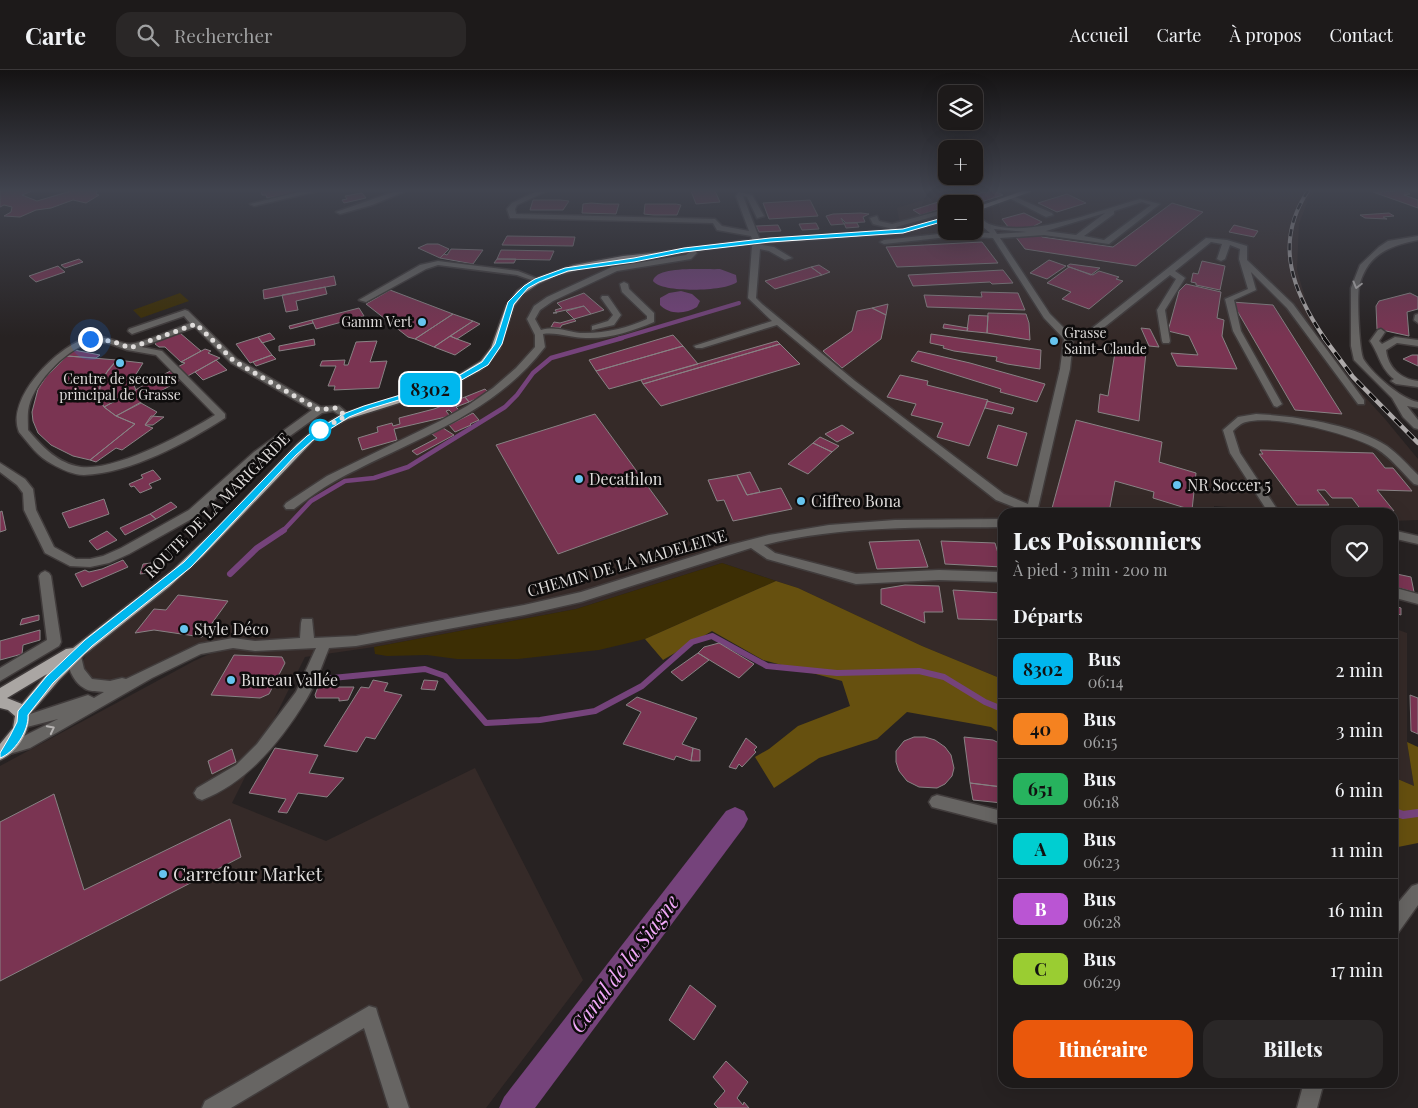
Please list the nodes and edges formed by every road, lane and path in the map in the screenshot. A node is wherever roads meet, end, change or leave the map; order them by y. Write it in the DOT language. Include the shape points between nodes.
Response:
graph roads {
  1 [pos="751,239"];
  2 [pos="773,239"];
  3 [pos="907,239"];
  4 [pos="997,239"];
  5 [pos="1087,239"];
  6 [pos="1109,239"];
  7 [pos="1410,239"];
  8 [pos="755,241"];
  9 [pos="884,242"];
  10 [pos="1227,242"];
  11 [pos="691,249"];
  12 [pos="788,258"];
  13 [pos="1221,259"];
  14 [pos="1243,259"];
  15 [pos="1170,272"];
  16 [pos="537,280"];
  17 [pos="624,284"];
  18 [pos="605,298"];
  19 [pos="363,300"];
  20 [pos="778,322"];
  21 [pos="196,324"];
  22 [pos="132,331"];
  23 [pos="540,332"];
  24 [pos="1380,332"];
  25 [pos="575,335"];
  26 [pos="1069,338"];
  27 [pos="1166,341"];
  28 [pos="1418,343"];
  29 [pos="700,346"];
  30 [pos="130,348"];
  31 [pos="1381,349"];
  32 [pos="1403,381"];
  33 [pos="1418,384"];
  34 [pos="1388,390"];
  35 [pos="1397,398"];
  36 [pos="1361,402"];
  37 [pos="1407,403"];
  38 [pos="1277,404"];
  39 [pos="1418,405"];
  40 [pos="319,410"];
  41 [pos="1418,412"];
  42 [pos="346,416"];
  43 [pos="1418,426"];
  44 [pos="0,467"];
  45 [pos="1418,481"];
  46 [pos="290,506"];
  47 [pos="1025,508"];
  48 [pos="1033,508"];
  49 [pos="1271,508"];
  50 [pos="998,523"];
  51 [pos="1398,535"];
  52 [pos="1418,540"];
  53 [pos="753,543"];
  54 [pos="45,576"];
  55 [pos="998,577"];
  56 [pos="1398,594"];
  57 [pos="1418,599"];
  58 [pos="307,623"];
  59 [pos="325,642"];
  60 [pos="89,643"];
  61 [pos="307,644"];
  62 [pos="75,656"];
  63 [pos="147,674"];
  64 [pos="0,675"];
  65 [pos="127,683"];
  66 [pos="0,695"];
  67 [pos="0,702"];
  68 [pos="23,718"];
  69 [pos="3,751"];
  70 [pos="202,793"];
  71 [pos="937,802"];
  72 [pos="998,817"];
  73 [pos="1418,892"];
  74 [pos="1398,917"];
  75 [pos="1312,1088"];
  76 [pos="212,1108"];
  77 [pos="399,1108"];
  78 [pos="1307,1108"];
  1 -- 8 [label="street"];
  2 -- 8 [label="main road, ROUTE DE LA MARIGARDE"];
  3 -- 9 [label="street"];
  4 -- 26 [label="street" via="1047,316"];
  5 -- 6 [label="street" via="1106,242"];
  7 -- 34 [label="street, one-way" via="1391,243 1382,249 1364,267 1355,288 1359,360"];
  8 -- 11 [label="main road, ROUTE DE LA MARIGARDE"];
  8 -- 12 [label="street"];
  8 -- 20 [label="street" via="752,298"];
  10 -- 13 [label="street"];
  10 -- 14 [label="street" via="1244,248"];
  10 -- 15 [label="street" via="1209,240"];
  11 -- 16 [label="main road, ROUTE DE LA MARIGARDE" via="588,265"];
  11 -- 23 [label="street" via="693,253 688,258 615,269 550,300 537,308 532,319"];
  14 -- 36 [label="street" via="1290,306"];
  14 -- 38 [label="street" via="1252,290 1229,299 1238,331"];
  15 -- 26 [label="street" via="1094,331"];
  15 -- 27 [label="street" via="1181,278 1161,310"];
  16 -- 19 [label="street" via="518,273 438,263"];
  16 -- 42 [label="main road, ROUTE DE LA MARIGARDE" via="511,303 498,344 485,363 456,380"];
  17 -- 25 [label="street" via="625,290 651,315 651,320 592,336"];
  18 -- 25 [label="street" via="617,314 614,320"];
  20 -- 29 [label="street"];
  20 -- 47 [label="street" via="1000,497"];
  21 -- 22 [label="street" via="185,313"];
  21 -- 30 [label="street"];
  21 -- 40 [label="street" via="234,361"];
  23 -- 25 [label="street" via="566,337"];
  23 -- 46 [label="street" via="540,347 532,359 508,382 476,405 331,479"];
  24 -- 31 [label="street" via="1374,341"];
  26 -- 48 [label="street" via="1065,369"];
  28 -- 31 [label="street" via="1394,340"];
  30 -- 30 [label="street" via="112,341 90,339 72,347 43,373 24,404 23,430 43,453 60,465 82,471 111,467 203,428 221,416 159,353"];
  31 -- 32 [label="street" via="1384,364"];
  32 -- 33 [label="street"];
  32 -- 34 [label="street" via="1389,384"];
  34 -- 35 [label="street"];
  35 -- 37 [label="street"];
  35 -- 43 [label="street"];
  37 -- 39 [label="street"];
  37 -- 41 [label="street"];
  40 -- 42 [label="street" via="335,408"];
  40 -- 44 [label="street" via="258,454 193,513 125,551 90,563 74,563 50,550 30,510 29,492"];
  42 -- 60 [label="main road, ROUTE DE LA MARIGARDE" via="306,442 187,564"];
  45 -- 49 [label="street" via="1382,447 1364,437 1320,425 1267,418 1243,419 1228,430 1235,453"];
  50 -- 53 [label="street, CHEMIN DE LA MADELEINE" via="895,524 829,529"];
  51 -- 52 [label="street"];
  53 -- 55 [label="street" via="771,556 856,579 939,575"];
  53 -- 59 [label="street, CHEMIN DE LA MADELEINE" via="524,610 356,641"];
  54 -- 64 [label="street" via="54,642"];
  56 -- 57 [label="street"];
  58 -- 61 [label="street"];
  59 -- 61 [label="street, CHEMIN DE LA MADELEINE"];
  59 -- 70 [label="street" via="301,696 262,749 241,770"];
  60 -- 62 [label="main road, ROUTE DE LA MARIGARDE"];
  60 -- 66 [label="main road, ROUTE DE LA MARIGARDE"];
  61 -- 63 [label="street, CHEMIN DE LA MADELEINE" via="254,646 233,643 199,649"];
  62 -- 65 [label="street" via="77,671 88,684 110,687"];
  62 -- 68 [label="main road, ROUTE DE LA MARIGARDE" via="49,680"];
  63 -- 65 [label="street"];
  69 -- 63 [label="street, one-way" via="61,724"];
  65 -- 68 [label="street" via="85,703 49,715"];
  67 -- 68 [label="main road" via="18,707"];
  68 -- 69 [label="main road, ROUTE DE LA MARIGARDE" via="14,739"];
  71 -- 72 [label="street"];
  73 -- 74 [label="street"];
  75 -- 78 [label="street"];
  76 -- 77 [label="street" via="368,1015"];
}
